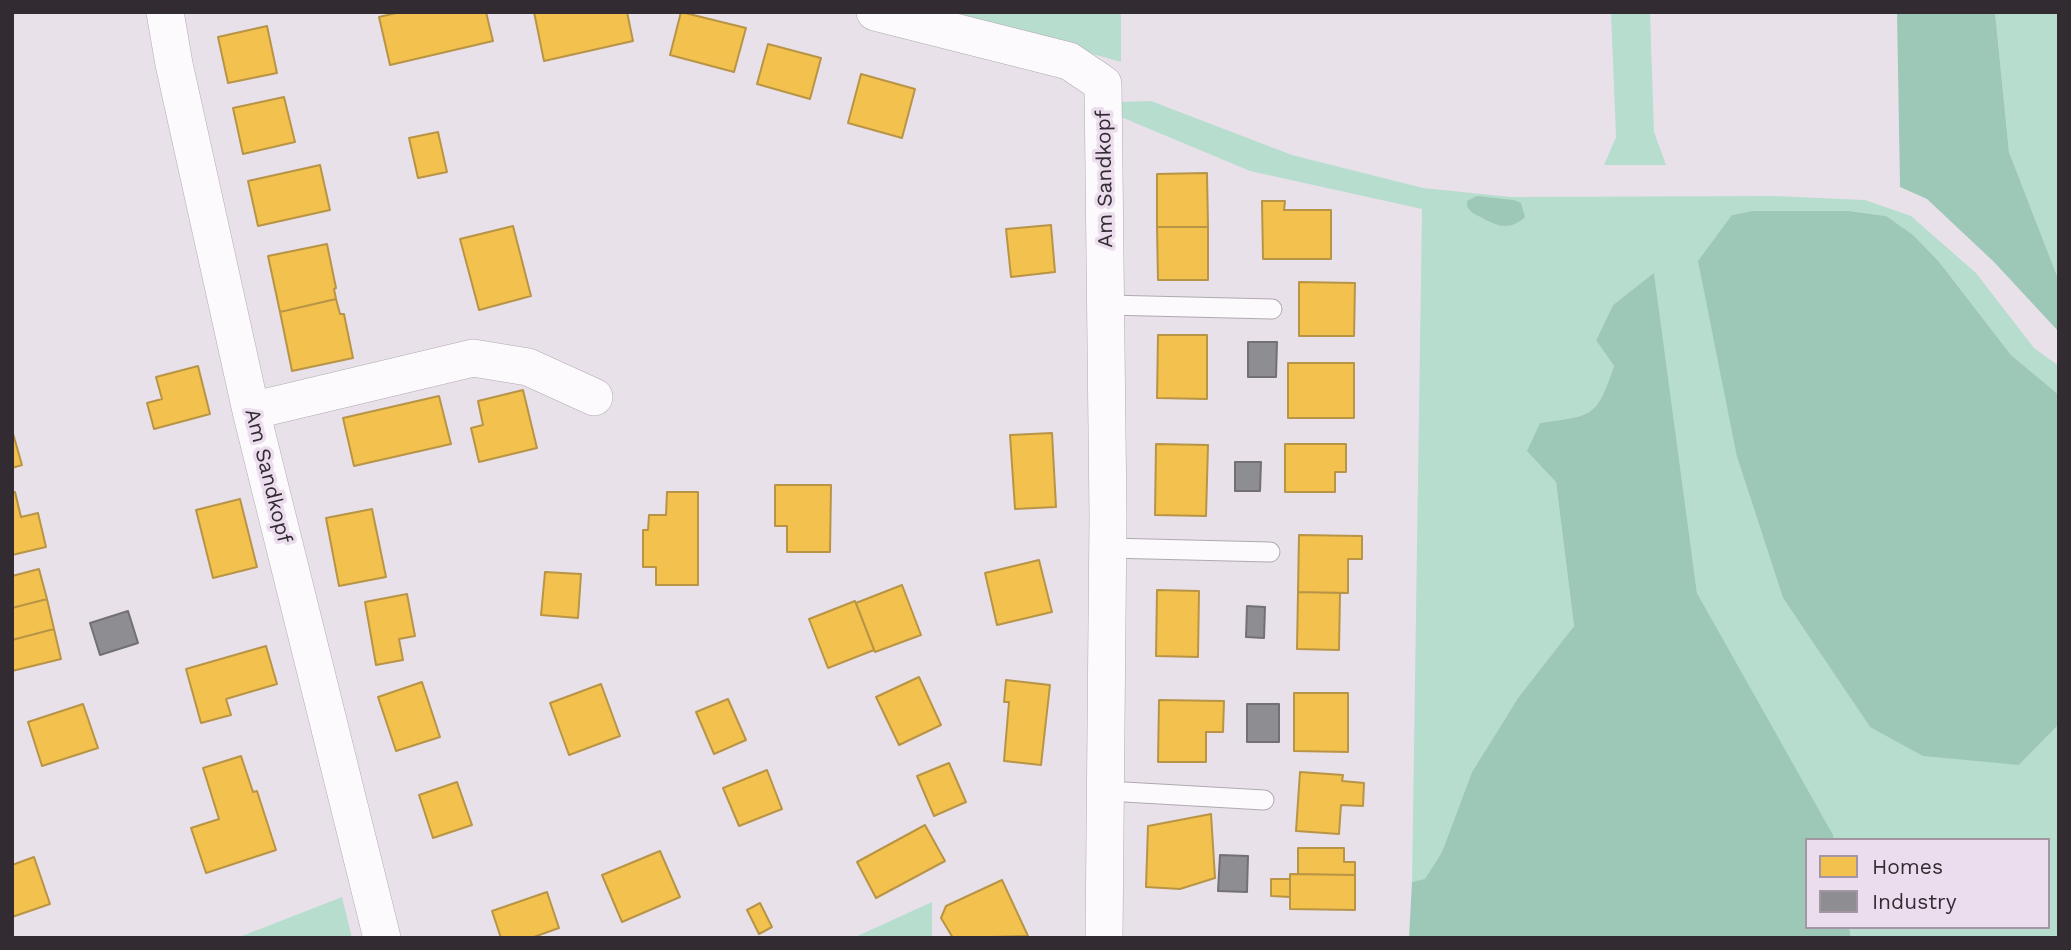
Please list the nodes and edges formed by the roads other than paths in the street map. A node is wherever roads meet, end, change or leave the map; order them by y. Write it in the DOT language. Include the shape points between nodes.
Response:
graph roads {
  1 [pos="165,12"];
  2 [pos="875,12"];
  3 [pos="1107,305"];
  4 [pos="1272,309"];
  5 [pos="594,397"];
  6 [pos="251,411"];
  7 [pos="1108,548"];
  8 [pos="1270,552"];
  9 [pos="1107,790"];
  10 [pos="1264,800"];
  11 [pos="382,938"];
  12 [pos="1104,938"];
  1 -- 6 [label="street, Am Sandkopf"];
  2 -- 3 [label="street, Am Sandkopf" via="1069,61 1103,85"];
  3 -- 4 [label="lane"];
  3 -- 7 [label="street, Am Sandkopf"];
  5 -- 6 [label="street" via="528,367 473,358"];
  6 -- 11 [label="street, Am Sandkopf"];
  7 -- 8 [label="lane"];
  7 -- 9 [label="street, Am Sandkopf"];
  9 -- 10 [label="lane"];
  9 -- 12 [label="street, Am Sandkopf"];
}
